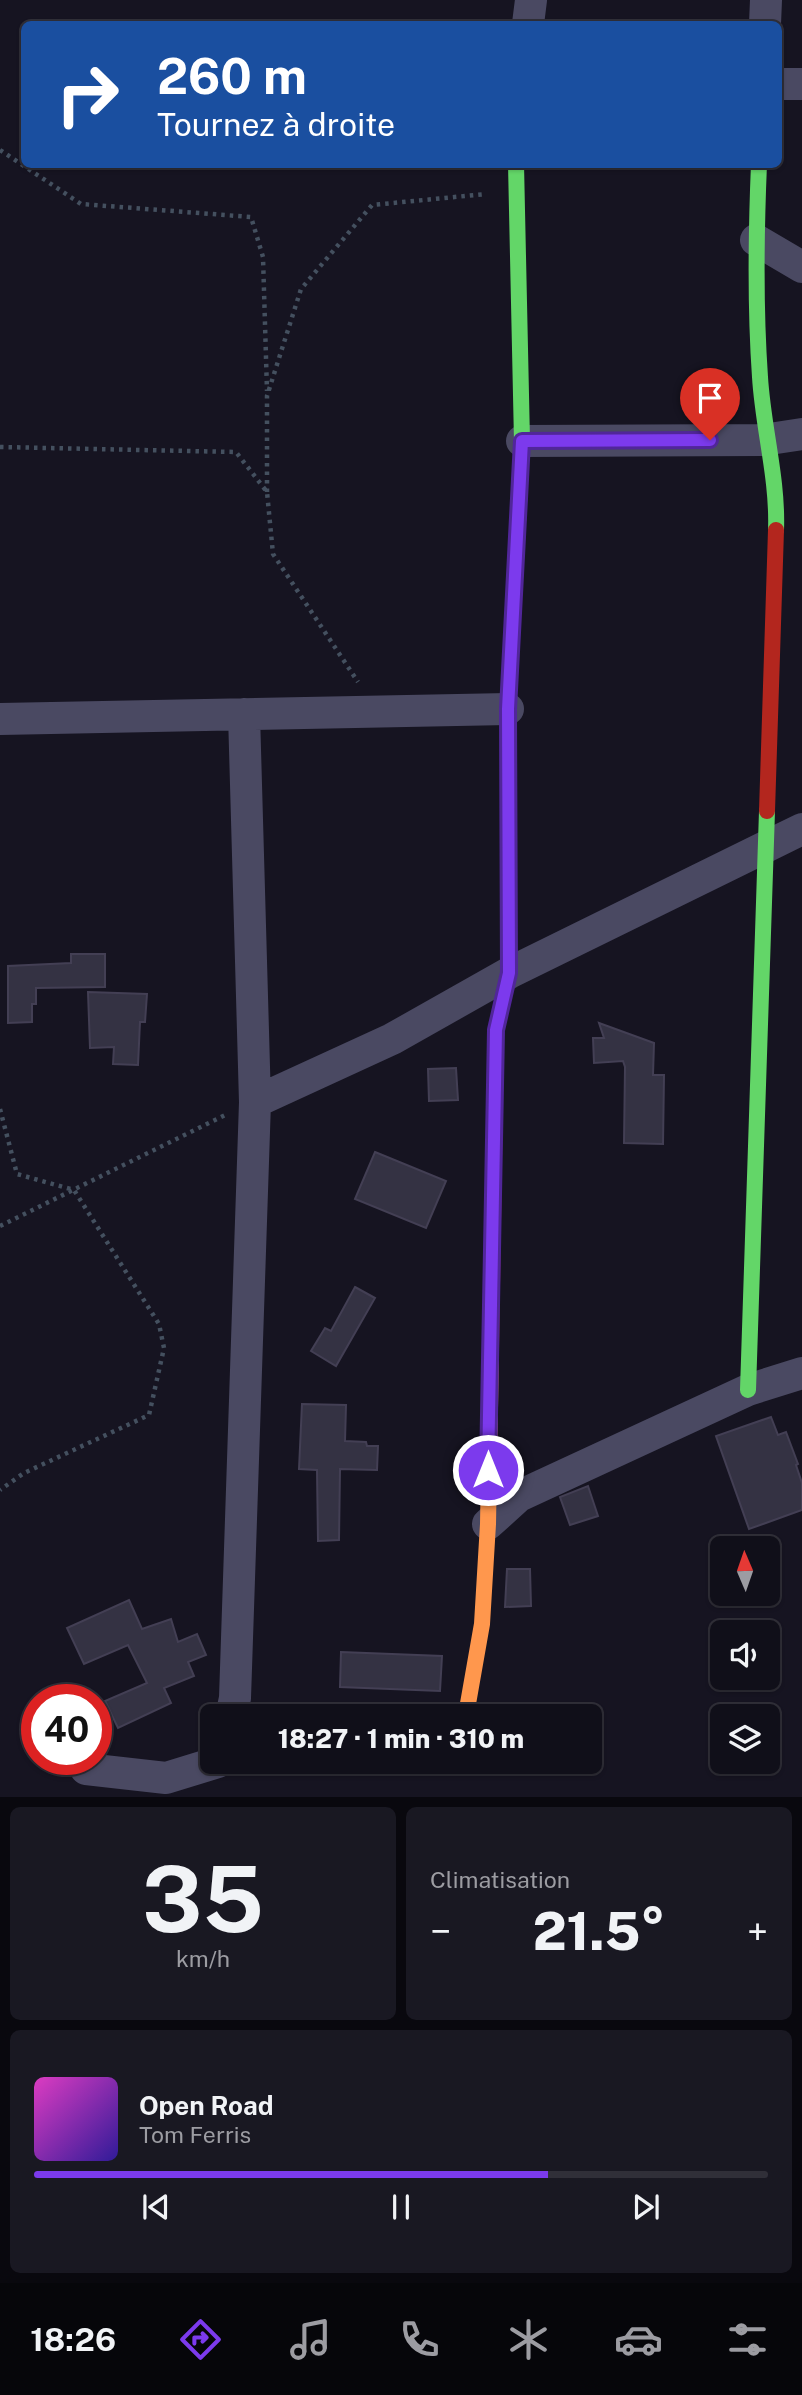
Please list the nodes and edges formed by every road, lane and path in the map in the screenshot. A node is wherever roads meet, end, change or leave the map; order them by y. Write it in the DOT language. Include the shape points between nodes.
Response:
graph roads {
  1 [pos="531,0"];
  2 [pos="766,0"];
  3 [pos="528,21"];
  4 [pos="765,21"];
  5 [pos="782,84"];
  6 [pos="802,84"];
  7 [pos="0,150"];
  8 [pos="21,164"];
  9 [pos="27,168"];
  10 [pos="516,168"];
  11 [pos="759,168"];
  12 [pos="516,191"];
  13 [pos="756,240"];
  14 [pos="802,267"];
  15 [pos="267,396"];
  16 [pos="802,434"];
  17 [pos="763,440"];
  18 [pos="522,441"];
  19 [pos="0,447"];
  20 [pos="267,492"];
  21 [pos="508,709"];
  22 [pos="377,711"];
  23 [pos="244,714"];
  24 [pos="0,719"];
  25 [pos="802,829"];
  26 [pos="766,846"];
  27 [pos="509,973"];
  28 [pos="255,1102"];
  29 [pos="0,1109"];
  30 [pos="74,1190"];
  31 [pos="0,1226"];
  32 [pos="802,1373"];
  33 [pos="748,1390"];
  34 [pos="0,1490"];
  35 [pos="488,1524"];
  36 [pos="234,1704"];
  37 [pos="469,1704"];
  38 [pos="200,1768"];
  39 [pos="112,1772"];
  1 -- 3 [label="street"];
  2 -- 4 [label="street"];
  5 -- 6 [label="street"];
  7 -- 8 [label="path"];
  9 -- 15 [label="path" via="82,204 251,217 263,257"];
  10 -- 12 [label="street"];
  11 -- 13 [label="street"];
  12 -- 15 [label="path" via="372,205 301,289"];
  12 -- 18 [label="street"];
  13 -- 14 [label="street"];
  13 -- 17 [label="street"];
  15 -- 20 [label="path"];
  16 -- 17 [label="street"];
  17 -- 18 [label="street"];
  17 -- 26 [label="street" via="776,505"];
  18 -- 21 [label="street"];
  19 -- 20 [label="path" via="236,452"];
  20 -- 22 [label="path" via="273,554"];
  21 -- 22 [label="street"];
  21 -- 27 [label="street"];
  22 -- 23 [label="street"];
  23 -- 24 [label="street"];
  23 -- 28 [label="street"];
  25 -- 26 [label="street"];
  26 -- 27 [label="street"];
  26 -- 33 [label="street"];
  27 -- 28 [label="street" via="392,1039"];
  27 -- 35 [label="street" via="496,1030"];
  28 -- 30 [label="path"];
  28 -- 36 [label="street"];
  29 -- 30 [label="path" via="17,1174"];
  30 -- 31 [label="path"];
  30 -- 34 [label="path" via="159,1324 164,1349 149,1415 24,1473"];
  32 -- 33 [label="street"];
  33 -- 35 [label="street" via="519,1496"];
  35 -- 37 [label="street" via="482,1624"];
  38 -- 39 [label="street" via="166,1778"];
}
